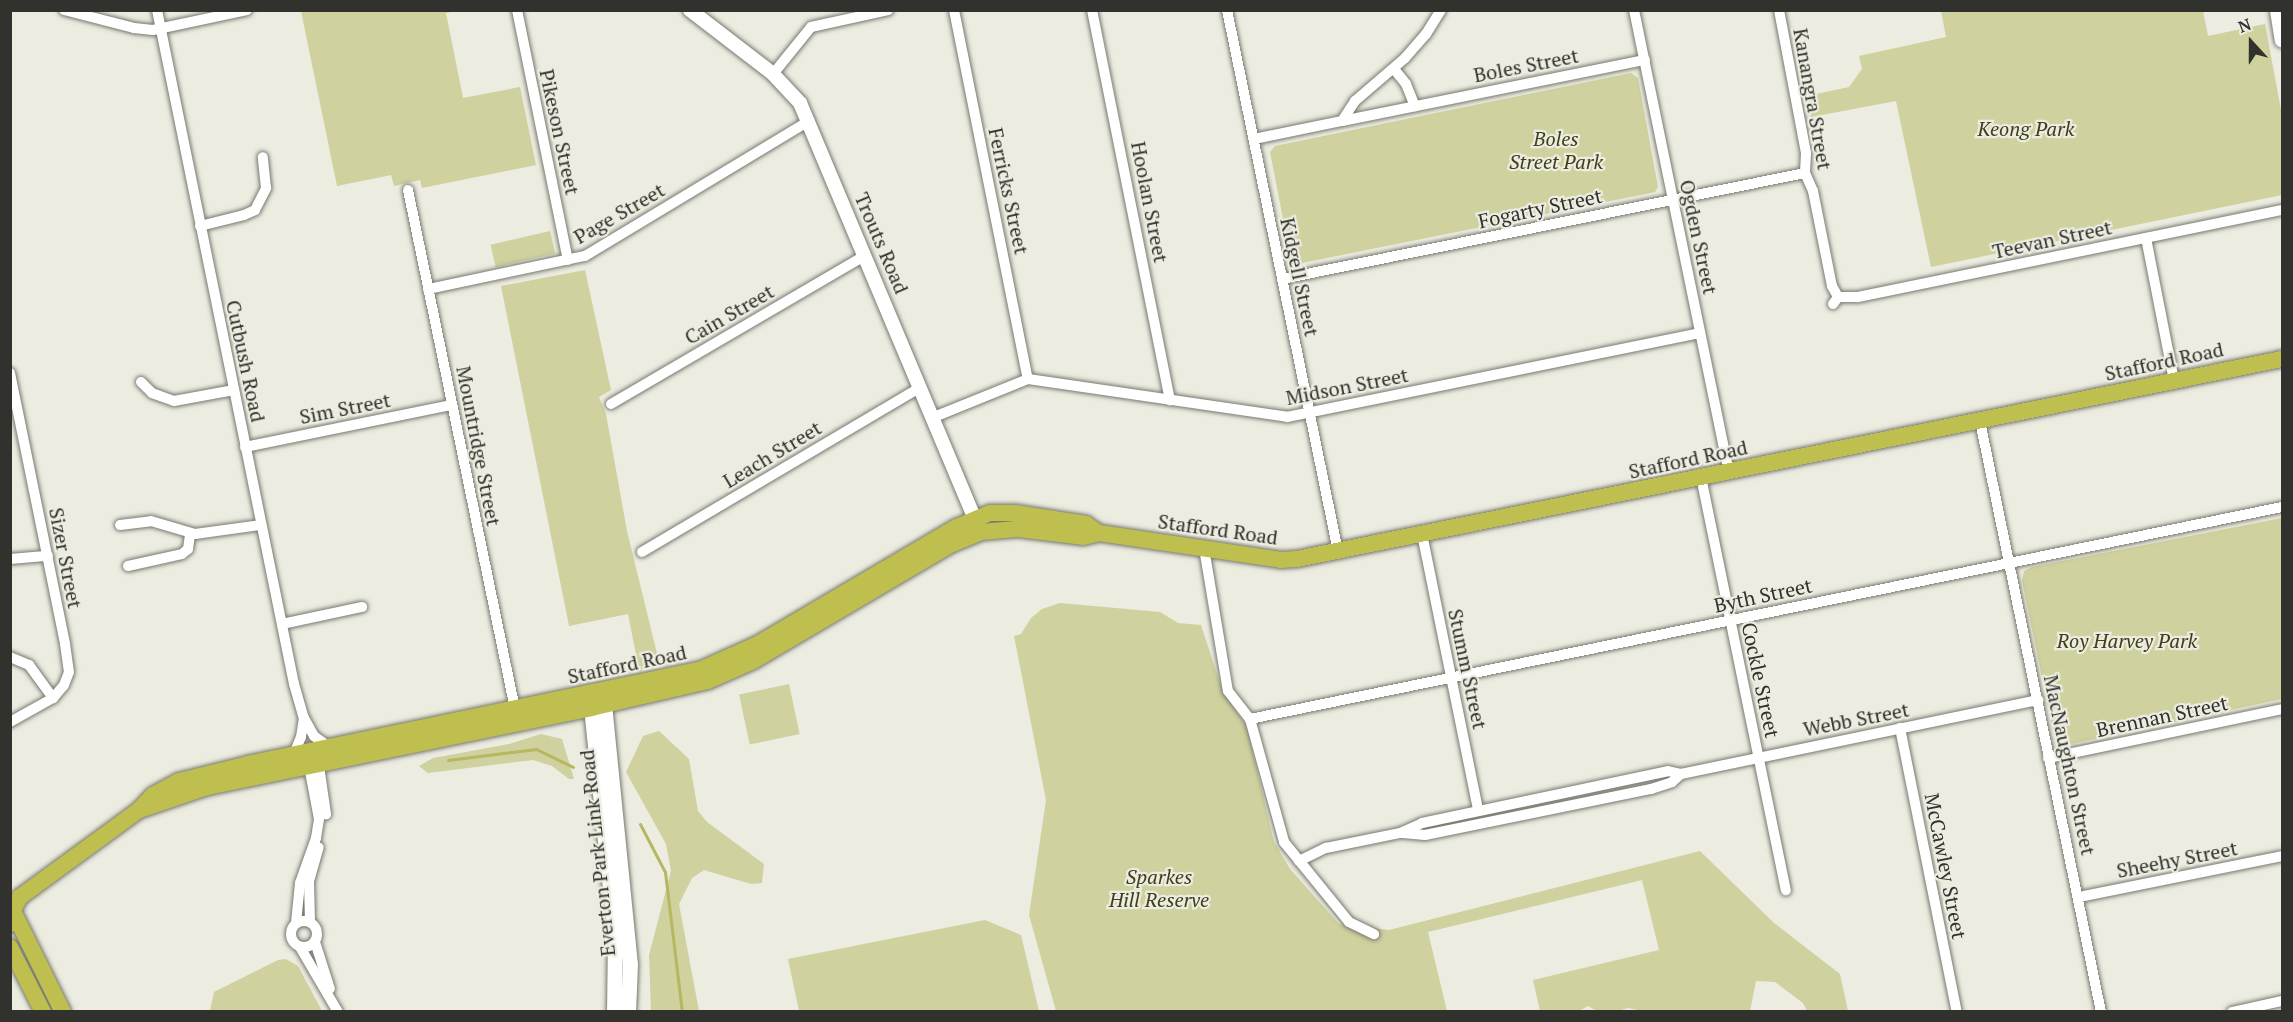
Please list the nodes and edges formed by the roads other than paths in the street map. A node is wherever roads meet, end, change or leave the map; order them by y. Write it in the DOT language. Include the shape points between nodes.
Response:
graph roads {
  1 [pos="64,10"];
  2 [pos="157,10"];
  3 [pos="247,10"];
  4 [pos="517,10"];
  5 [pos="690,10"];
  6 [pos="888,10"];
  7 [pos="954,10"];
  8 [pos="1092,10"];
  9 [pos="1227,10"];
  10 [pos="1441,10"];
  11 [pos="1634,10"];
  12 [pos="2277,10"];
  13 [pos="1780,11"];
  14 [pos="161,28"];
  15 [pos="2282,33"];
  16 [pos="1644,60"];
  17 [pos="1394,69"];
  18 [pos="773,74"];
  19 [pos="1415,106"];
  20 [pos="809,121"];
  21 [pos="1342,121"];
  22 [pos="1254,139"];
  23 [pos="263,157"];
  24 [pos="1805,173"];
  25 [pos="408,190"];
  26 [pos="1673,200"];
  27 [pos="2283,210"];
  28 [pos="200,226"];
  29 [pos="2146,238"];
  30 [pos="866,255"];
  31 [pos="568,260"];
  32 [pos="1282,279"];
  33 [pos="428,289"];
  34 [pos="1836,300"];
  35 [pos="1700,333"];
  36 [pos="2283,359"];
  37 [pos="10,373"];
  38 [pos="1028,379"];
  39 [pos="2174,381"];
  40 [pos="141,382"];
  41 [pos="921,387"];
  42 [pos="234,390"];
  43 [pos="1170,400"];
  44 [pos="611,404"];
  45 [pos="452,405"];
  46 [pos="1310,412"];
  47 [pos="934,417"];
  48 [pos="1980,421"];
  49 [pos="245,447"];
  50 [pos="1730,471"];
  51 [pos="1701,477"];
  52 [pos="2283,507"];
  53 [pos="120,525"];
  54 [pos="261,525"];
  55 [pos="978,525"];
  56 [pos="190,534"];
  57 [pos="1422,534"];
  58 [pos="1204,548"];
  59 [pos="1338,551"];
  60 [pos="642,552"];
  61 [pos="48,556"];
  62 [pos="10,559"];
  63 [pos="2009,563"];
  64 [pos="128,566"];
  65 [pos="362,608"];
  66 [pos="1730,621"];
  67 [pos="282,624"];
  68 [pos="10,657"];
  69 [pos="1451,678"];
  70 [pos="53,698"];
  71 [pos="597,700"];
  72 [pos="2038,700"];
  73 [pos="515,709"];
  74 [pos="2283,709"];
  75 [pos="304,718"];
  76 [pos="1251,719"];
  77 [pos="10,722"];
  78 [pos="1900,728"];
  79 [pos="312,756"];
  80 [pos="1759,757"];
  81 [pos="2048,758"];
  82 [pos="1681,774"];
  83 [pos="1478,810"];
  84 [pos="1400,833"];
  85 [pos="2283,856"];
  86 [pos="1299,861"];
  87 [pos="1786,890"];
  88 [pos="2079,897"];
  89 [pos="11,913"];
  90 [pos="310,922"];
  91 [pos="296,923"];
  92 [pos="1374,934"];
  93 [pos="315,942"];
  94 [pos="10,947"];
  95 [pos="300,947"];
  96 [pos="18,975"];
  97 [pos="2283,1001"];
  98 [pos="337,1010"];
  99 [pos="43,1011"];
  100 [pos="63,1011"];
  101 [pos="614,1011"];
  102 [pos="628,1011"];
  103 [pos="1957,1011"];
  104 [pos="2101,1011"];
  105 [pos="2232,1011"];
  1 -- 14 [label="street" via="134,28"];
  2 -- 14 [label="street, Cutbush Road"];
  3 -- 14 [label="street"];
  4 -- 31 [label="street, Pikeson Street"];
  5 -- 18 [label="street, Trouts Road"];
  6 -- 18 [label="street" via="811,27"];
  7 -- 38 [label="street, Ferricks Street"];
  8 -- 43 [label="street, Hoolan Street"];
  9 -- 22 [label="street, Kidgell Street"];
  10 -- 17 [label="street" via="1426,34"];
  11 -- 16 [label="street, Ogden Street"];
  12 -- 15 [label="main road"];
  13 -- 24 [label="street, Kanangra Street" via="1806,153"];
  14 -- 28 [label="street, Cutbush Road"];
  16 -- 19 [label="street, Boles Street"];
  16 -- 26 [label="street, Ogden Street"];
  17 -- 19 [label="street" via="1406,84"];
  17 -- 21 [label="street" via="1355,100"];
  18 -- 20 [label="street, Trouts Road" via="793,94"];
  19 -- 21 [label="street, Boles Street"];
  20 -- 30 [label="street, Trouts Road"];
  20 -- 31 [label="street, Page Street" via="591,252"];
  21 -- 22 [label="street, Boles Street"];
  22 -- 32 [label="street, Kidgell Street"];
  23 -- 28 [label="street" via="266,188 255,210"];
  24 -- 26 [label="street, Fogarty Street"];
  24 -- 34 [label="street, Kanangra Street" via="1813,191"];
  25 -- 33 [label="street, Mountridge Street"];
  26 -- 32 [label="street, Fogarty Street"];
  26 -- 35 [label="street, Ogden Street"];
  27 -- 29 [label="street, Teevan Street"];
  28 -- 42 [label="street, Cutbush Road"];
  29 -- 34 [label="street, Teevan Street"];
  29 -- 39 [label="street"];
  30 -- 41 [label="street, Trouts Road"];
  30 -- 44 [label="street, Cain Street"];
  31 -- 33 [label="street, Page Street"];
  32 -- 46 [label="street, Kidgell Street"];
  33 -- 45 [label="street, Mountridge Street"];
  35 -- 46 [label="street, Midson Street"];
  35 -- 50 [label="street, Ogden Street"];
  36 -- 39 [label="highway, Stafford Road"];
  37 -- 61 [label="street, Sizer Street"];
  38 -- 43 [label="street, Midson Street"];
  38 -- 47 [label="street"];
  39 -- 48 [label="highway, Stafford Road"];
  40 -- 42 [label="street" via="152,393 174,401"];
  41 -- 47 [label="street, Trouts Road"];
  41 -- 60 [label="street, Leach Street"];
  42 -- 49 [label="street, Cutbush Road"];
  43 -- 46 [label="street, Midson Street" via="1275,417"];
  45 -- 49 [label="street, Sim Street"];
  45 -- 73 [label="street, Mountridge Street"];
  46 -- 59 [label="street, Kidgell Street"];
  47 -- 55 [label="street, Trouts Road"];
  48 -- 50 [label="highway, Stafford Road"];
  48 -- 63 [label="street, MacNaughton Street"];
  49 -- 54 [label="street, Cutbush Road"];
  50 -- 51 [label="highway, Stafford Road"];
  51 -- 57 [label="highway, Stafford Road"];
  51 -- 66 [label="street, Cockle Street"];
  52 -- 63 [label="street, Byth Street"];
  53 -- 56 [label="street" via="151,521"];
  54 -- 56 [label="street"];
  54 -- 67 [label="street, Cutbush Road"];
  55 -- 58 [label="highway, Stafford Road" via="997,512 1015,513 1086,524 1099,533"];
  55 -- 71 [label="highway, Stafford Road" via="746,651 691,673"];
  56 -- 64 [label="street" via="188,549 182,554"];
  57 -- 59 [label="highway, Stafford Road"];
  57 -- 69 [label="street, Stumm Street"];
  58 -- 59 [label="highway, Stafford Road" via="1288,560"];
  58 -- 76 [label="street" via="1228,691"];
  61 -- 62 [label="street"];
  61 -- 70 [label="street, Sizer Street" via="69,667 64,685"];
  63 -- 66 [label="street, Byth Street"];
  63 -- 72 [label="street, MacNaughton Street"];
  65 -- 67 [label="street"];
  66 -- 69 [label="street, Byth Street"];
  66 -- 80 [label="street, Cockle Street"];
  67 -- 75 [label="street, Cutbush Road"];
  68 -- 70 [label="street" via="29,665"];
  69 -- 76 [label="street, Byth Street"];
  69 -- 83 [label="street, Stumm Street"];
  70 -- 77 [label="street"];
  71 -- 73 [label="highway, Stafford Road"];
  71 -- 79 [label="highway, Stafford Road"];
  71 -- 101 [label="main road, Everton Park Link Road" via="615,935"];
  71 -- 102 [label="main road, Everton Park Link Road" via="630,964"];
  72 -- 78 [label="street, Webb Street"];
  72 -- 81 [label="street, MacNaughton Street"];
  73 -- 79 [label="highway, Stafford Road"];
  74 -- 81 [label="street, Brennan Street"];
  75 -- 79 [label="street, Cutbush Road" via="314,736"];
  75 -- 79 [label="street, Cutbush Road" via="301,737"];
  76 -- 86 [label="street" via="1284,842"];
  78 -- 80 [label="street, Webb Street"];
  78 -- 103 [label="street, McCawley Street"];
  79 -- 89 [label="highway, Stafford Road" via="179,782 153,795 139,810 28,890"];
  79 -- 90 [label="street" via="326,820 309,881"];
  79 -- 91 [label="street" via="319,819 300,883"];
  80 -- 82 [label="street, Webb Street"];
  80 -- 87 [label="street, Cockle Street"];
  81 -- 88 [label="street, MacNaughton Street"];
  82 -- 83 [label="street, Webb Street" via="1668,771"];
  82 -- 84 [label="street, Webb Street" via="1672,782 1651,789 1425,835"];
  83 -- 84 [label="street, Webb Street" via="1422,823"];
  84 -- 86 [label="street, Webb Street" via="1326,848"];
  85 -- 88 [label="street, Sheehy Street"];
  86 -- 92 [label="street" via="1349,922"];
  88 -- 104 [label="street, MacNaughton Street"];
  89 -- 100 [label="highway"];
  90 -- 91 [label="street"];
  90 -- 93 [label="street" via="317,930"];
  91 -- 95 [label="street" via="291,938"];
  93 -- 95 [label="street"];
  93 -- 98 [label="street"];
  94 -- 96 [label="highway"];
  95 -- 98 [label="street"];
  96 -- 99 [label="highway"];
  97 -- 105 [label="street"];
}
